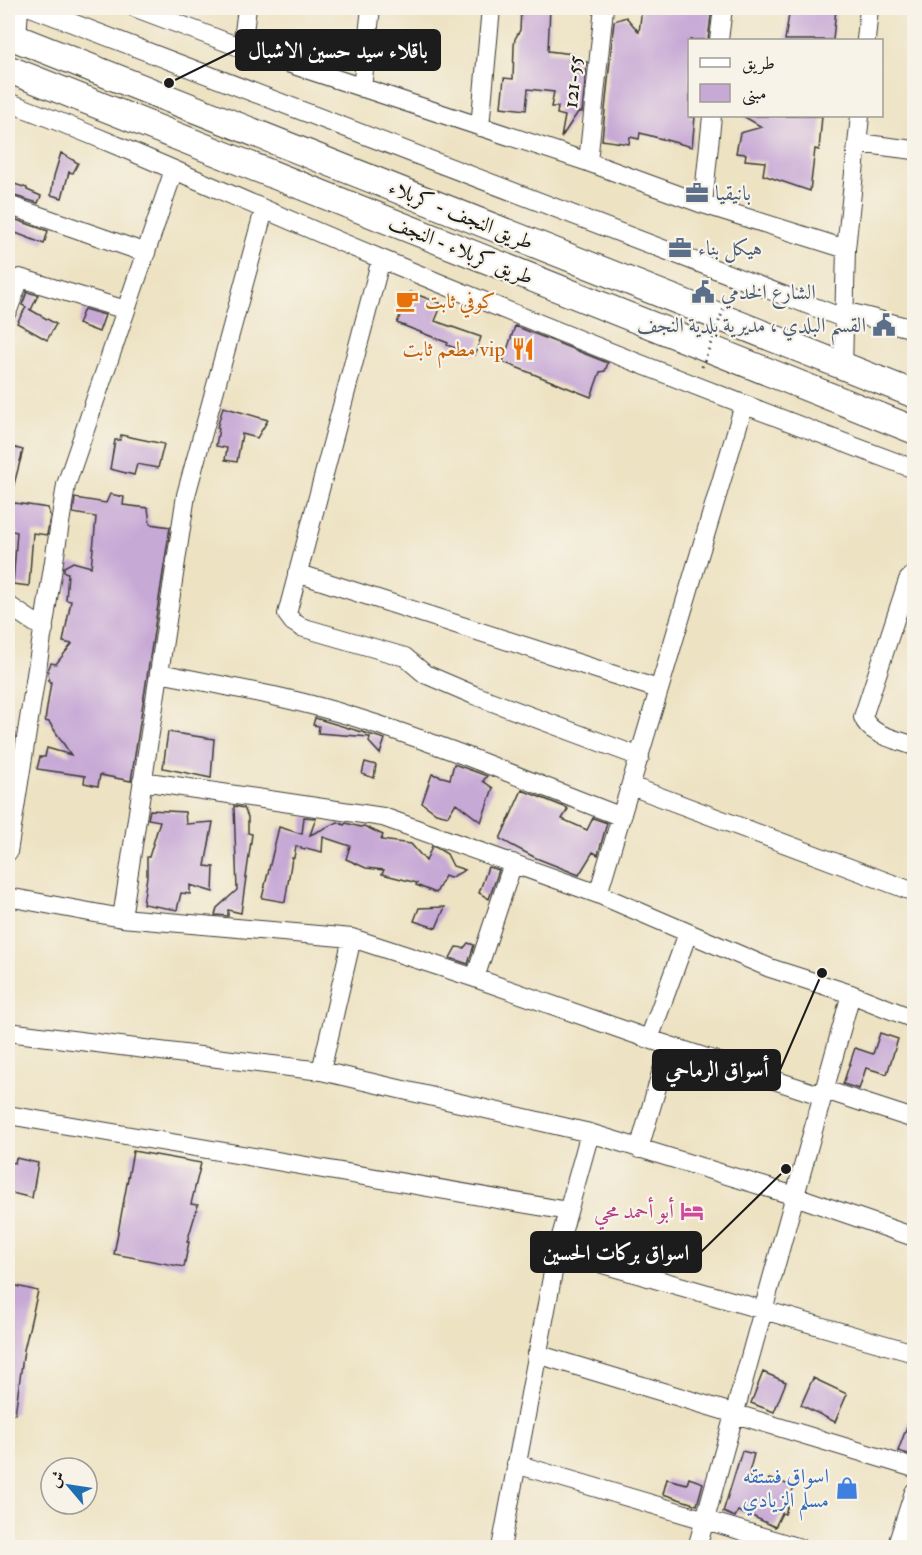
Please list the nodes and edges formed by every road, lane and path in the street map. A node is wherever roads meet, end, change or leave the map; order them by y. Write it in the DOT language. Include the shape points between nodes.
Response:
graph roads {
  1 [pos="19,8"];
  2 [pos="33,8"];
  3 [pos="136,8"];
  4 [pos="247,8"];
  5 [pos="371,8"];
  6 [pos="491,8"];
  7 [pos="604,8"];
  8 [pos="723,8"];
  9 [pos="869,8"];
  10 [pos="12,37"];
  11 [pos="719,39"];
  12 [pos="866,39"];
  13 [pos="242,48"];
  14 [pos="9,74"];
  15 [pos="362,88"];
  16 [pos="8,102"];
  17 [pos="712,117"];
  18 [pos="860,117"];
  19 [pos="480,127"];
  20 [pos="858,143"];
  21 [pos="915,150"];
  22 [pos="588,162"];
  23 [pos="174,170"];
  24 [pos="703,204"];
  25 [pos="8,205"];
  26 [pos="264,210"];
  27 [pos="846,249"];
  28 [pos="146,253"];
  29 [pos="381,259"];
  30 [pos="730,292"];
  31 [pos="8,310"];
  32 [pos="126,310"];
  33 [pos="843,314"];
  34 [pos="915,329"];
  35 [pos="702,367"];
  36 [pos="843,367"];
  37 [pos="915,394"];
  38 [pos="744,405"];
  39 [pos="915,430"];
  40 [pos="915,469"];
  41 [pos="297,573"];
  42 [pos="915,574"];
  43 [pos="8,605"];
  44 [pos="44,629"];
  45 [pos="159,672"];
  46 [pos="658,689"];
  47 [pos="915,746"];
  48 [pos="640,757"];
  49 [pos="142,782"];
  50 [pos="631,786"];
  51 [pos="622,817"];
  52 [pos="8,852"];
  53 [pos="513,863"];
  54 [pos="915,892"];
  55 [pos="598,894"];
  56 [pos="8,897"];
  57 [pos="122,918"];
  58 [pos="688,933"];
  59 [pos="352,938"];
  60 [pos="475,978"];
  61 [pos="851,994"];
  62 [pos="915,1019"];
  63 [pos="8,1032"];
  64 [pos="649,1039"];
  65 [pos="669,1046"];
  66 [pos="321,1071"];
  67 [pos="824,1093"];
  68 [pos="8,1115"];
  69 [pos="915,1119"];
  70 [pos="590,1133"];
  71 [pos="639,1149"];
  72 [pos="795,1196"];
  73 [pos="568,1211"];
  74 [pos="915,1237"];
  75 [pos="557,1251"];
  76 [pos="763,1310"];
  77 [pos="915,1353"];
  78 [pos="537,1354"];
  79 [pos="734,1414"];
  80 [pos="516,1464"];
  81 [pos="915,1468"];
  82 [pos="915,1492"];
  83 [pos="705,1520"];
  84 [pos="501,1548"];
  85 [pos="697,1548"];
  86 [pos="800,1548"];
  87 [pos="896,1548"];
  1 -- 10 [label="street"];
  2 -- 33 [label="street"];
  3 -- 13 [label="street"];
  4 -- 13 [label="street"];
  5 -- 15 [label="street"];
  6 -- 19 [label="street"];
  7 -- 22 [label="street, 121-55"];
  8 -- 11 [label="street"];
  9 -- 12 [label="street"];
  10 -- 36 [label="highway, طريق النجف - کربلاء"];
  13 -- 15 [label="street"];
  14 -- 39 [label="highway, طريق کربلاء - النجف"];
  15 -- 19 [label="street"];
  16 -- 23 [label="street"];
  17 -- 24 [label="street"];
  18 -- 20 [label="street"];
  19 -- 22 [label="street"];
  20 -- 21 [label="street"];
  20 -- 27 [label="street"];
  22 -- 24 [label="street"];
  23 -- 26 [label="street"];
  23 -- 28 [label="street"];
  24 -- 27 [label="street"];
  25 -- 28 [label="street"];
  26 -- 29 [label="street"];
  26 -- 45 [label="street" via="186,495"];
  27 -- 33 [label="street"];
  28 -- 32 [label="street"];
  29 -- 38 [label="street"];
  29 -- 41 [label="street"];
  30 -- 35 [label="path, bridge"];
  31 -- 32 [label="street" via="21,278"];
  32 -- 44 [label="street" via="66,485"];
  33 -- 34 [label="street"];
  33 -- 36 [label="street"];
  36 -- 37 [label="highway, طريق النجف - کربلاء"];
  38 -- 40 [label="street"];
  38 -- 46 [label="street"];
  41 -- 46 [label="street"];
  41 -- 48 [label="street" via="287,614 302,627 405,657 425,674 474,695"];
  42 -- 47 [label="street" via="908,580 863,717 872,730"];
  43 -- 44 [label="street"];
  44 -- 52 [label="street"];
  45 -- 49 [label="street"];
  45 -- 51 [label="street" via="352,716"];
  46 -- 48 [label="street"];
  48 -- 50 [label="street"];
  49 -- 53 [label="street" via="383,817"];
  49 -- 57 [label="street"];
  50 -- 51 [label="street"];
  50 -- 54 [label="street"];
  51 -- 55 [label="street"];
  53 -- 55 [label="street"];
  53 -- 60 [label="street"];
  55 -- 58 [label="street"];
  56 -- 57 [label="street"];
  57 -- 59 [label="street"];
  58 -- 61 [label="street" via="770,968"];
  58 -- 64 [label="street"];
  59 -- 60 [label="street"];
  59 -- 66 [label="street"];
  60 -- 64 [label="street"];
  61 -- 62 [label="street"];
  61 -- 67 [label="street"];
  63 -- 66 [label="street"];
  64 -- 65 [label="street"];
  65 -- 67 [label="street"];
  65 -- 71 [label="street"];
  66 -- 70 [label="street"];
  67 -- 69 [label="street"];
  67 -- 72 [label="street"];
  68 -- 73 [label="street"];
  70 -- 71 [label="street"];
  70 -- 73 [label="street"];
  71 -- 72 [label="street"];
  72 -- 74 [label="street"];
  72 -- 76 [label="street"];
  73 -- 75 [label="street"];
  75 -- 76 [label="street"];
  75 -- 78 [label="street"];
  76 -- 77 [label="street"];
  76 -- 79 [label="street"];
  78 -- 79 [label="street"];
  78 -- 80 [label="street"];
  79 -- 81 [label="street"];
  79 -- 83 [label="street"];
  80 -- 83 [label="street"];
  80 -- 84 [label="street"];
  82 -- 87 [label="street"];
  83 -- 85 [label="street"];
  83 -- 86 [label="street"];
}
